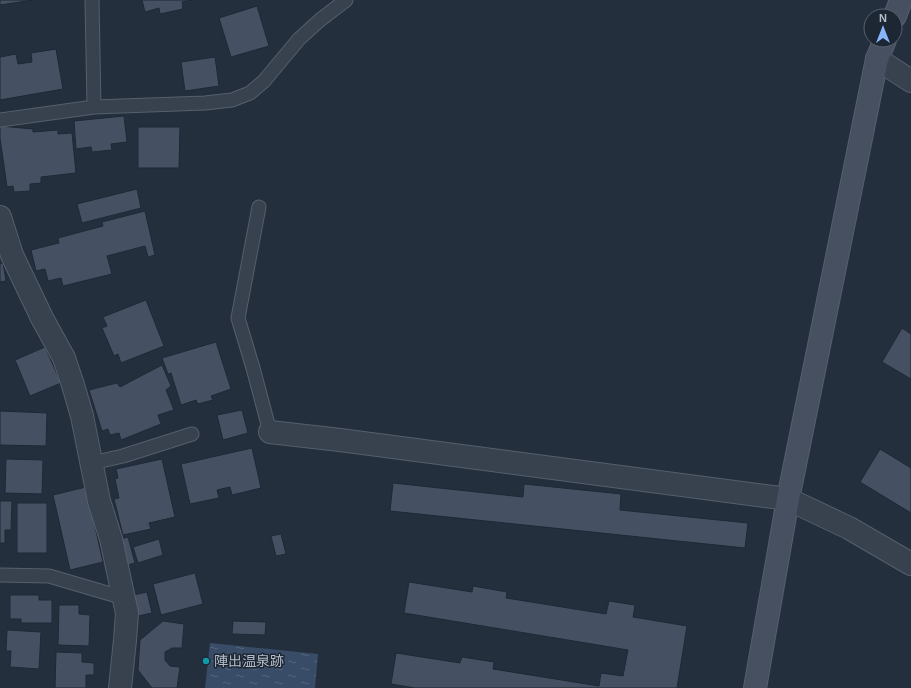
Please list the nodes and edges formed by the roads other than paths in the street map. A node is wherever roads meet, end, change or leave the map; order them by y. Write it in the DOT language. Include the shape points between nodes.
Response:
graph roads {
  1 [pos="92,0"];
  2 [pos="346,0"];
  3 [pos="881,49"];
  4 [pos="911,81"];
  5 [pos="94,107"];
  6 [pos="0,120"];
  7 [pos="259,208"];
  8 [pos="0,217"];
  9 [pos="270,432"];
  10 [pos="192,434"];
  11 [pos="92,463"];
  12 [pos="788,499"];
  13 [pos="911,564"];
  14 [pos="0,575"];
  15 [pos="124,598"];
  16 [pos="120,688"];
  17 [pos="755,688"];
  1 -- 5 [label="lane"];
  2 -- 5 [label="lane" via="299,39 264,81 250,93 232,100"];
  3 -- 4 [label="street"];
  3 -- 12 [label="street"];
  5 -- 6 [label="lane"];
  7 -- 9 [label="lane" via="238,318"];
  8 -- 11 [label="street" via="12,255 64,358 82,416"];
  9 -- 12 [label="street"];
  10 -- 11 [label="lane"];
  11 -- 15 [label="street"];
  12 -- 13 [label="street" via="849,528"];
  12 -- 17 [label="street"];
  14 -- 15 [label="lane" via="49,576"];
  15 -- 16 [label="street" via="128,613"];
}
